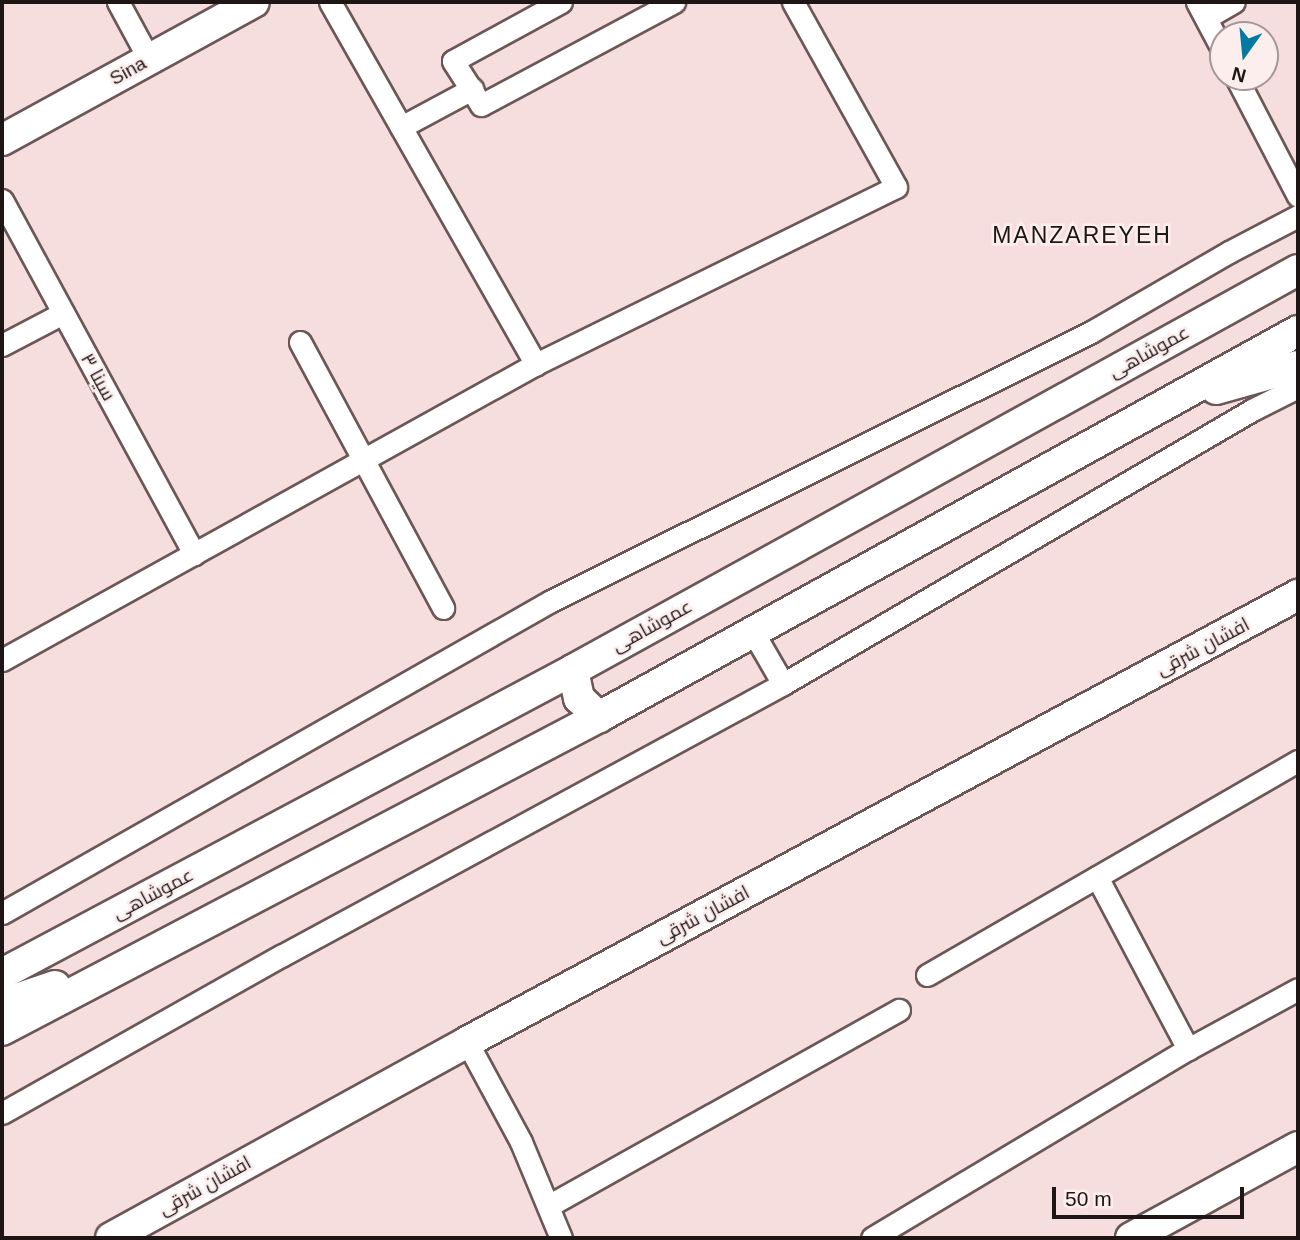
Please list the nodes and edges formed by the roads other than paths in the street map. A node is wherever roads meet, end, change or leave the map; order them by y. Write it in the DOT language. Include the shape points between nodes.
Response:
graph roads {
  1 [pos="118,2"];
  2 [pos="254,2"];
  3 [pos="330,2"];
  4 [pos="561,2"];
  5 [pos="674,2"];
  6 [pos="793,2"];
  7 [pos="1234,2"];
  8 [pos="1201,10"];
  9 [pos="149,59"];
  10 [pos="472,89"];
  11 [pos="1243,91"];
  12 [pos="401,127"];
  13 [pos="2,140"];
  14 [pos="1298,196"];
  15 [pos="2,200"];
  16 [pos="1298,216"];
  17 [pos="1298,270"];
  18 [pos="63,313"];
  19 [pos="1298,331"];
  20 [pos="300,342"];
  21 [pos="2,345"];
  22 [pos="536,364"];
  23 [pos="1298,366"];
  24 [pos="1298,387"];
  25 [pos="1171,401"];
  26 [pos="363,460"];
  27 [pos="194,554"];
  28 [pos="1298,596"];
  29 [pos="443,608"];
  30 [pos="753,632"];
  31 [pos="2,660"];
  32 [pos="573,670"];
  33 [pos="783,684"];
  34 [pos="599,717"];
  35 [pos="1298,761"];
  36 [pos="1097,877"];
  37 [pos="2,913"];
  38 [pos="131,961"];
  39 [pos="2,974"];
  40 [pos="927,975"];
  41 [pos="1298,989"];
  42 [pos="2,1003"];
  43 [pos="899,1010"];
  44 [pos="2,1030"];
  45 [pos="467,1042"];
  46 [pos="1188,1049"];
  47 [pos="2,1113"];
  48 [pos="1298,1147"];
  49 [pos="548,1206"];
  50 [pos="111,1238"];
  51 [pos="561,1238"];
  52 [pos="872,1238"];
  53 [pos="1131,1238"];
  1 -- 9 [label="street"];
  2 -- 9 [label="main road, Sina"];
  3 -- 12 [label="street"];
  4 -- 10 [label="street" via="453,61"];
  5 -- 10 [label="street" via="481,105"];
  6 -- 22 [label="street" via="896,187"];
  7 -- 8 [label="street"];
  9 -- 13 [label="main road, Sina"];
  10 -- 12 [label="street"];
  11 -- 14 [label="street"];
  12 -- 22 [label="street"];
  15 -- 18 [label="street, سینا ۳"];
  16 -- 37 [label="street" via="1091,332 551,601"];
  17 -- 32 [label="main road, عموشاهی"];
  18 -- 21 [label="street"];
  18 -- 27 [label="street, سینا ۳"];
  19 -- 25 [label="main road"];
  20 -- 26 [label="street"];
  22 -- 26 [label="street"];
  23 -- 25 [label="main road"];
  24 -- 33 [label="street"];
  25 -- 30 [label="main road"];
  26 -- 27 [label="street"];
  26 -- 29 [label="street"];
  27 -- 31 [label="street"];
  28 -- 45 [label="main road, افشان شرقی"];
  30 -- 33 [label="street"];
  30 -- 34 [label="main road"];
  32 -- 34 [label="main road" via="579,698"];
  32 -- 39 [label="main road, عموشاهی"];
  33 -- 47 [label="street"];
  34 -- 38 [label="main road"];
  35 -- 36 [label="street"];
  36 -- 40 [label="street"];
  36 -- 46 [label="street"];
  38 -- 42 [label="main road"];
  38 -- 44 [label="main road"];
  41 -- 46 [label="street"];
  43 -- 49 [label="street"];
  45 -- 49 [label="street" via="521,1142"];
  45 -- 50 [label="main road, افشان شرقی"];
  46 -- 52 [label="street"];
  48 -- 53 [label="main road"];
  49 -- 51 [label="street"];
}
